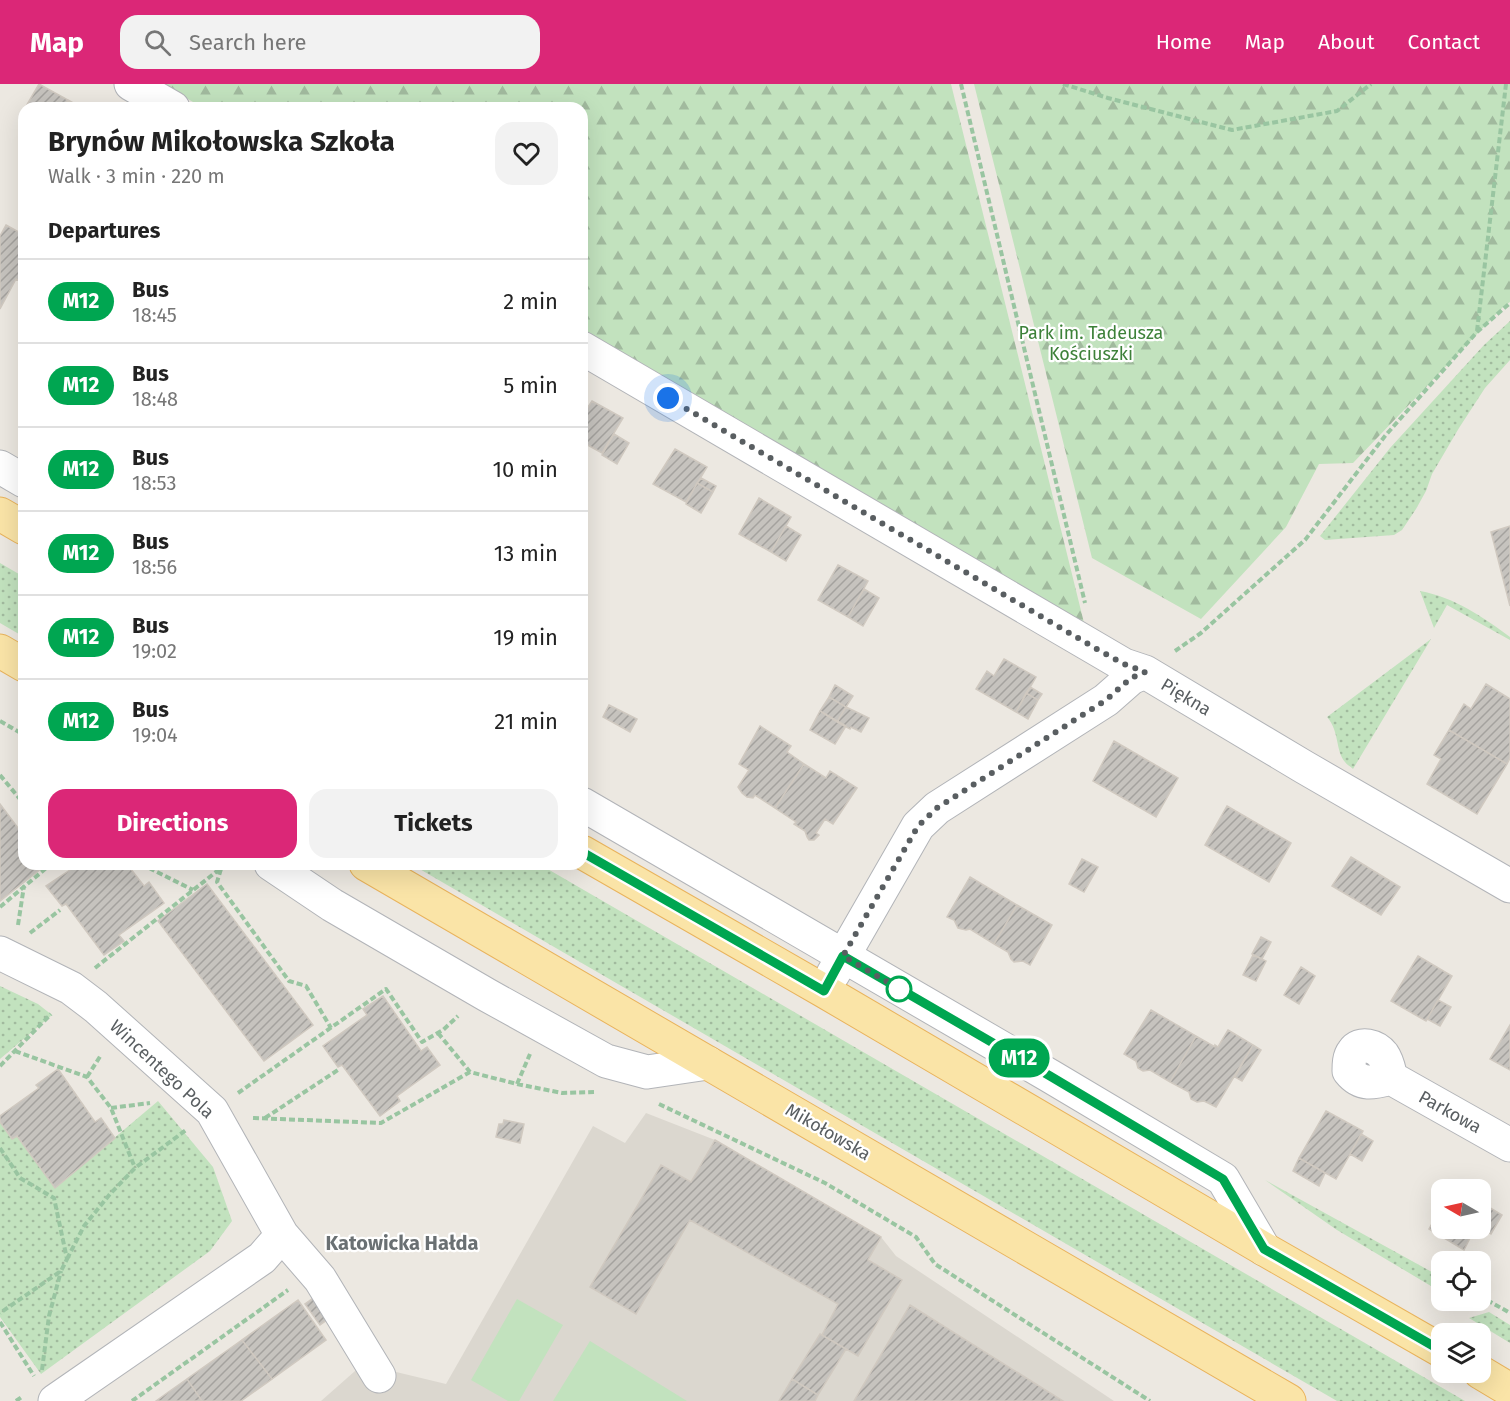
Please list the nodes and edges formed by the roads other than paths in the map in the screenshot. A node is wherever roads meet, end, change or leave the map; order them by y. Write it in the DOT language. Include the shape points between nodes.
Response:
graph roads {
  1 [pos="132,84"];
  2 [pos="162,102"];
  3 [pos="588,352"];
  4 [pos="0,467"];
  5 [pos="18,478"];
  6 [pos="0,514"];
  7 [pos="18,525"];
  8 [pos="18,530"];
  9 [pos="0,532"];
  10 [pos="0,651"];
  11 [pos="18,662"];
  12 [pos="1145,672"];
  13 [pos="588,807"];
  14 [pos="588,855"];
  15 [pos="280,870"];
  16 [pos="376,870"];
  17 [pos="1510,886"];
  18 [pos="14,941"];
  19 [pos="843,956"];
  20 [pos="824,991"];
  21 [pos="708,1063"];
  22 [pos="1391,1078"];
  23 [pos="1510,1145"];
  24 [pos="282,1235"];
  25 [pos="1264,1249"];
  26 [pos="1431,1345"];
  27 [pos="379,1376"];
  28 [pos="1491,1379"];
  29 [pos="45,1386"];
  30 [pos="1510,1390"];
  31 [pos="1289,1401"];
  1 -- 2 [label="street"];
  3 -- 12 [label="street, Piękna" via="1095,648"];
  4 -- 5 [label="street"];
  6 -- 7 [label="main road"];
  8 -- 9 [label="main road"];
  10 -- 11 [label="main road"];
  12 -- 17 [label="street, Piękna"];
  12 -- 19 [label="street" via="937,808 918,826"];
  13 -- 19 [label="street"];
  14 -- 20 [label="main road"];
  15 -- 21 [label="street" via="342,911 606,1061 646,1072"];
  16 -- 21 [label="main road, Mikołowska"];
  18 -- 24 [label="street, Wincentego Pola" via="82,979 96,1007 212,1111"];
  19 -- 20 [label="street"];
  19 -- 25 [label="street" via="1223,1179"];
  20 -- 25 [label="main road"];
  21 -- 31 [label="main road, Mikołowska"];
  22 -- 23 [label="street, Parkowa"];
  24 -- 27 [label="street, Wincentego Pola" via="320,1279"];
  24 -- 29 [label="street" via="262,1258"];
  25 -- 26 [label="main road"];
  28 -- 30 [label="main road"];
}
